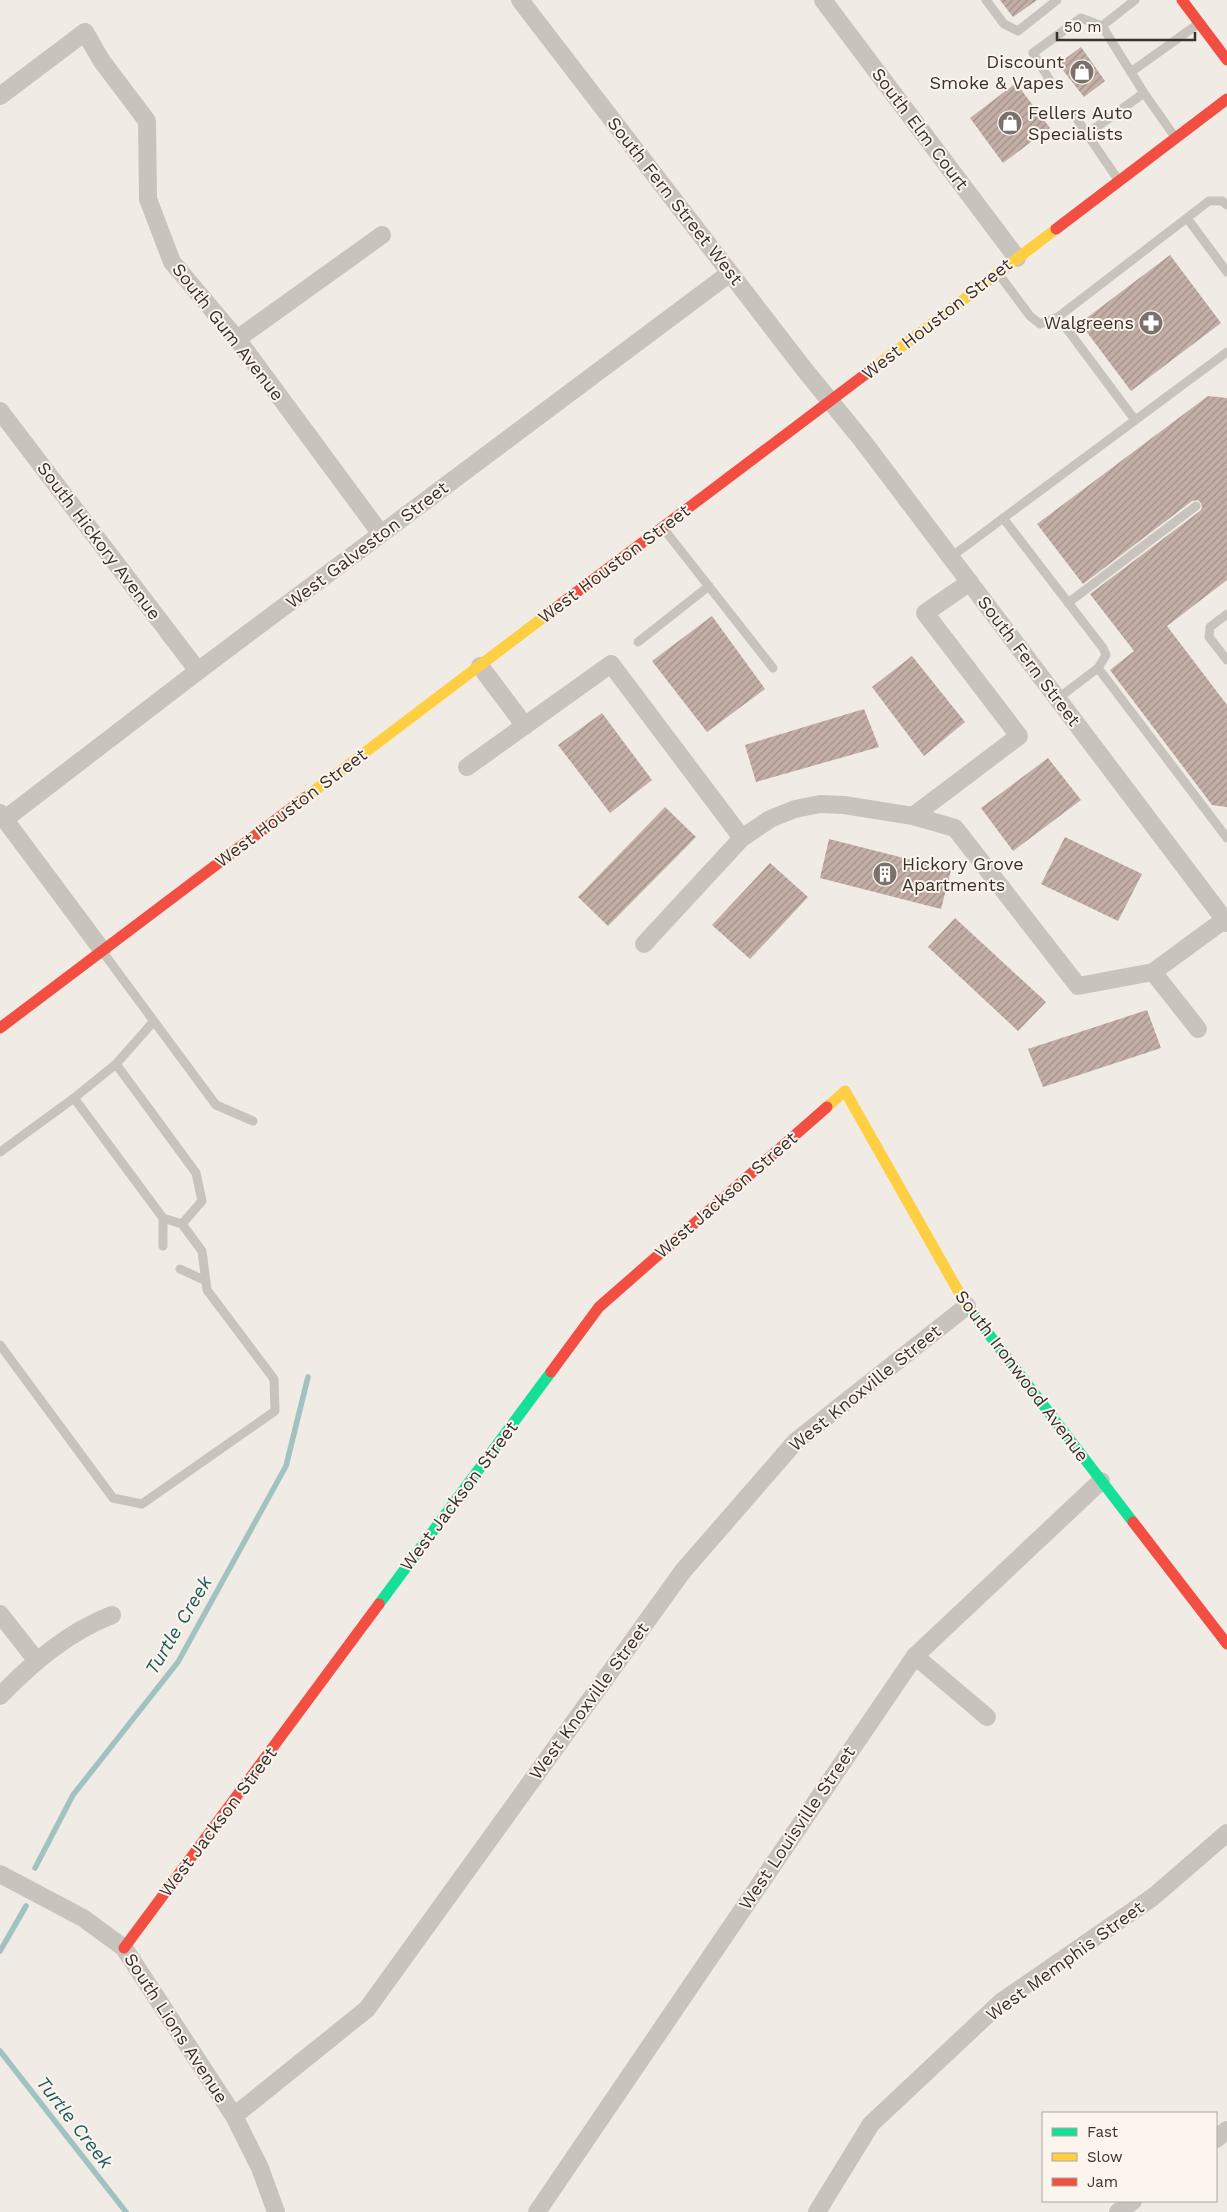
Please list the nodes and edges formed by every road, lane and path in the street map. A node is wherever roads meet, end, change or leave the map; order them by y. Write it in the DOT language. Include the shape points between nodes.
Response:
graph roads {
  1 [pos="520,0"];
  2 [pos="823,0"];
  3 [pos="986,0"];
  4 [pos="1057,0"];
  5 [pos="1134,0"];
  6 [pos="1182,0"];
  7 [pos="1199,23"];
  8 [pos="1102,26"];
  9 [pos="1227,60"];
  10 [pos="1131,72"];
  11 [pos="1049,79"];
  12 [pos="1144,93"];
  13 [pos="0,96"];
  14 [pos="1227,99"];
  15 [pos="1073,113"];
  16 [pos="1087,134"];
  17 [pos="1176,137"];
  18 [pos="1119,181"];
  19 [pos="1227,205"];
  20 [pos="1187,218"];
  21 [pos="382,235"];
  22 [pos="1017,258"];
  23 [pos="1227,272"];
  24 [pos="730,273"];
  25 [pos="998,273"];
  26 [pos="1058,316"];
  27 [pos="237,339"];
  28 [pos="1227,352"];
  29 [pos="831,401"];
  30 [pos="0,412"];
  31 [pos="1135,420"];
  32 [pos="1196,506"];
  33 [pos="1003,518"];
  34 [pos="663,528"];
  35 [pos="381,534"];
  36 [pos="951,556"];
  37 [pos="970,582"];
  38 [pos="709,586"];
  39 [pos="1068,603"];
  40 [pos="1227,614"];
  41 [pos="638,642"];
  42 [pos="1227,660"];
  43 [pos="480,666"];
  44 [pos="773,668"];
  45 [pos="1098,668"];
  46 [pos="198,671"];
  47 [pos="1058,699"];
  48 [pos="525,726"];
  49 [pos="467,767"];
  50 [pos="2,816"];
  51 [pos="913,816"];
  52 [pos="742,838"];
  53 [pos="1227,838"];
  54 [pos="1226,921"];
  55 [pos="644,944"];
  56 [pos="102,950"];
  57 [pos="1153,972"];
  58 [pos="154,1021"];
  59 [pos="0,1028"];
  60 [pos="1198,1029"];
  61 [pos="116,1064"];
  62 [pos="845,1091"];
  63 [pos="74,1098"];
  64 [pos="253,1121"];
  65 [pos="0,1152"];
  66 [pos="163,1218"];
  67 [pos="182,1224"];
  68 [pos="163,1246"];
  69 [pos="180,1269"];
  70 [pos="206,1280"];
  71 [pos="967,1306"];
  72 [pos="0,1345"];
  73 [pos="1101,1481"];
  74 [pos="0,1614"];
  75 [pos="112,1615"];
  76 [pos="1227,1644"];
  77 [pos="915,1656"];
  78 [pos="37,1661"];
  79 [pos="0,1696"];
  80 [pos="987,1717"];
  81 [pos="1227,1833"];
  82 [pos="0,1874"];
  83 [pos="124,1948"];
  84 [pos="234,2116"];
  85 [pos="1227,2130"];
  86 [pos="1217,2138"];
  87 [pos="1132,2202"];
  88 [pos="276,2212"];
  89 [pos="537,2212"];
  90 [pos="817,2212"];
  91 [pos="1118,2212"];
  1 -- 24 [label="street, South Fern Street West"];
  2 -- 22 [label="street, South Elm Court"];
  3 -- 4 [label="lane" via="1004,24 1018,31"];
  5 -- 8 [label="lane"];
  6 -- 7 [label="street"];
  7 -- 9 [label="street"];
  7 -- 10 [label="lane"];
  8 -- 10 [label="lane"];
  8 -- 11 [label="lane" via="1081,18 1033,53"];
  10 -- 12 [label="lane"];
  12 -- 16 [label="lane"];
  12 -- 17 [label="lane"];
  13 -- 27 [label="street, South Gum Avenue" via="85,32 101,60 147,121 148,199 172,262"];
  14 -- 17 [label="street, West Houston Street"];
  15 -- 16 [label="lane"];
  16 -- 18 [label="lane"];
  17 -- 18 [label="street, West Houston Street"];
  18 -- 22 [label="street, West Houston Street"];
  19 -- 20 [label="lane" via="1222,201 1209,201"];
  20 -- 23 [label="lane"];
  20 -- 26 [label="lane"];
  21 -- 27 [label="street"];
  22 -- 25 [label="street, West Houston Street"];
  24 -- 29 [label="street, South Fern Street West"];
  24 -- 35 [label="street, West Galveston Street"];
  25 -- 26 [label="lane" via="1030,316 1040,324"];
  25 -- 29 [label="street, West Houston Street"];
  26 -- 31 [label="lane"];
  27 -- 35 [label="street, South Gum Avenue"];
  28 -- 31 [label="lane"];
  29 -- 34 [label="street, West Houston Street"];
  29 -- 36 [label="street, South Fern Street"];
  30 -- 46 [label="street, South Hickory Avenue"];
  31 -- 33 [label="lane"];
  32 -- 39 [label="lane"];
  33 -- 36 [label="lane"];
  33 -- 39 [label="lane"];
  34 -- 38 [label="lane"];
  34 -- 43 [label="street, West Houston Street"];
  35 -- 46 [label="street, West Galveston Street"];
  36 -- 37 [label="street, South Fern Street"];
  37 -- 47 [label="street, South Fern Street"];
  37 -- 51 [label="street" via="925,613 1019,736"];
  38 -- 41 [label="lane"];
  38 -- 44 [label="lane"];
  39 -- 45 [label="lane" via="1103,648 1106,655"];
  40 -- 42 [label="lane" via="1210,627 1209,637"];
  43 -- 48 [label="street"];
  43 -- 56 [label="street, West Houston Street"];
  45 -- 47 [label="lane"];
  45 -- 53 [label="lane"];
  46 -- 50 [label="street, West Galveston Street"];
  47 -- 54 [label="street, South Fern Street"];
  48 -- 49 [label="street"];
  48 -- 52 [label="street" via="611,664"];
  50 -- 56 [label="street"];
  51 -- 52 [label="street" via="820,804 795,808 770,819"];
  51 -- 57 [label="street" via="955,828 1078,986"];
  52 -- 55 [label="street"];
  54 -- 57 [label="street"];
  56 -- 58 [label="lane"];
  56 -- 59 [label="street, West Houston Street"];
  57 -- 60 [label="street"];
  58 -- 61 [label="lane"];
  58 -- 64 [label="lane" via="216,1105"];
  61 -- 63 [label="lane"];
  61 -- 67 [label="lane" via="196,1173 202,1201"];
  62 -- 71 [label="street, South Ironwood Avenue"];
  62 -- 83 [label="street, West Jackson Street" via="599,1307"];
  63 -- 65 [label="lane"];
  63 -- 66 [label="lane"];
  66 -- 67 [label="lane"];
  66 -- 68 [label="lane"];
  67 -- 70 [label="lane" via="202,1251"];
  69 -- 70 [label="lane"];
  70 -- 72 [label="lane" via="207,1290 274,1379 275,1412 142,1504 113,1498"];
  71 -- 73 [label="street, South Ironwood Avenue"];
  71 -- 84 [label="street, West Knoxville Street" via="796,1441 684,1571 367,2008"];
  73 -- 76 [label="street, South Ironwood Avenue"];
  73 -- 77 [label="street, West Louisville Street"];
  74 -- 78 [label="street"];
  75 -- 78 [label="street" via="92,1622"];
  77 -- 80 [label="street"];
  77 -- 89 [label="street, West Louisville Street"];
  78 -- 79 [label="street"];
  81 -- 90 [label="street, West Memphis Street" via="1153,1897 1002,2002 871,2124"];
  82 -- 83 [label="street, South Lions Avenue" via="83,1918"];
  83 -- 84 [label="street, South Lions Avenue"];
  84 -- 88 [label="street, South Lions Avenue" via="260,2168"];
  85 -- 86 [label="street"];
  87 -- 91 [label="street"];
}
